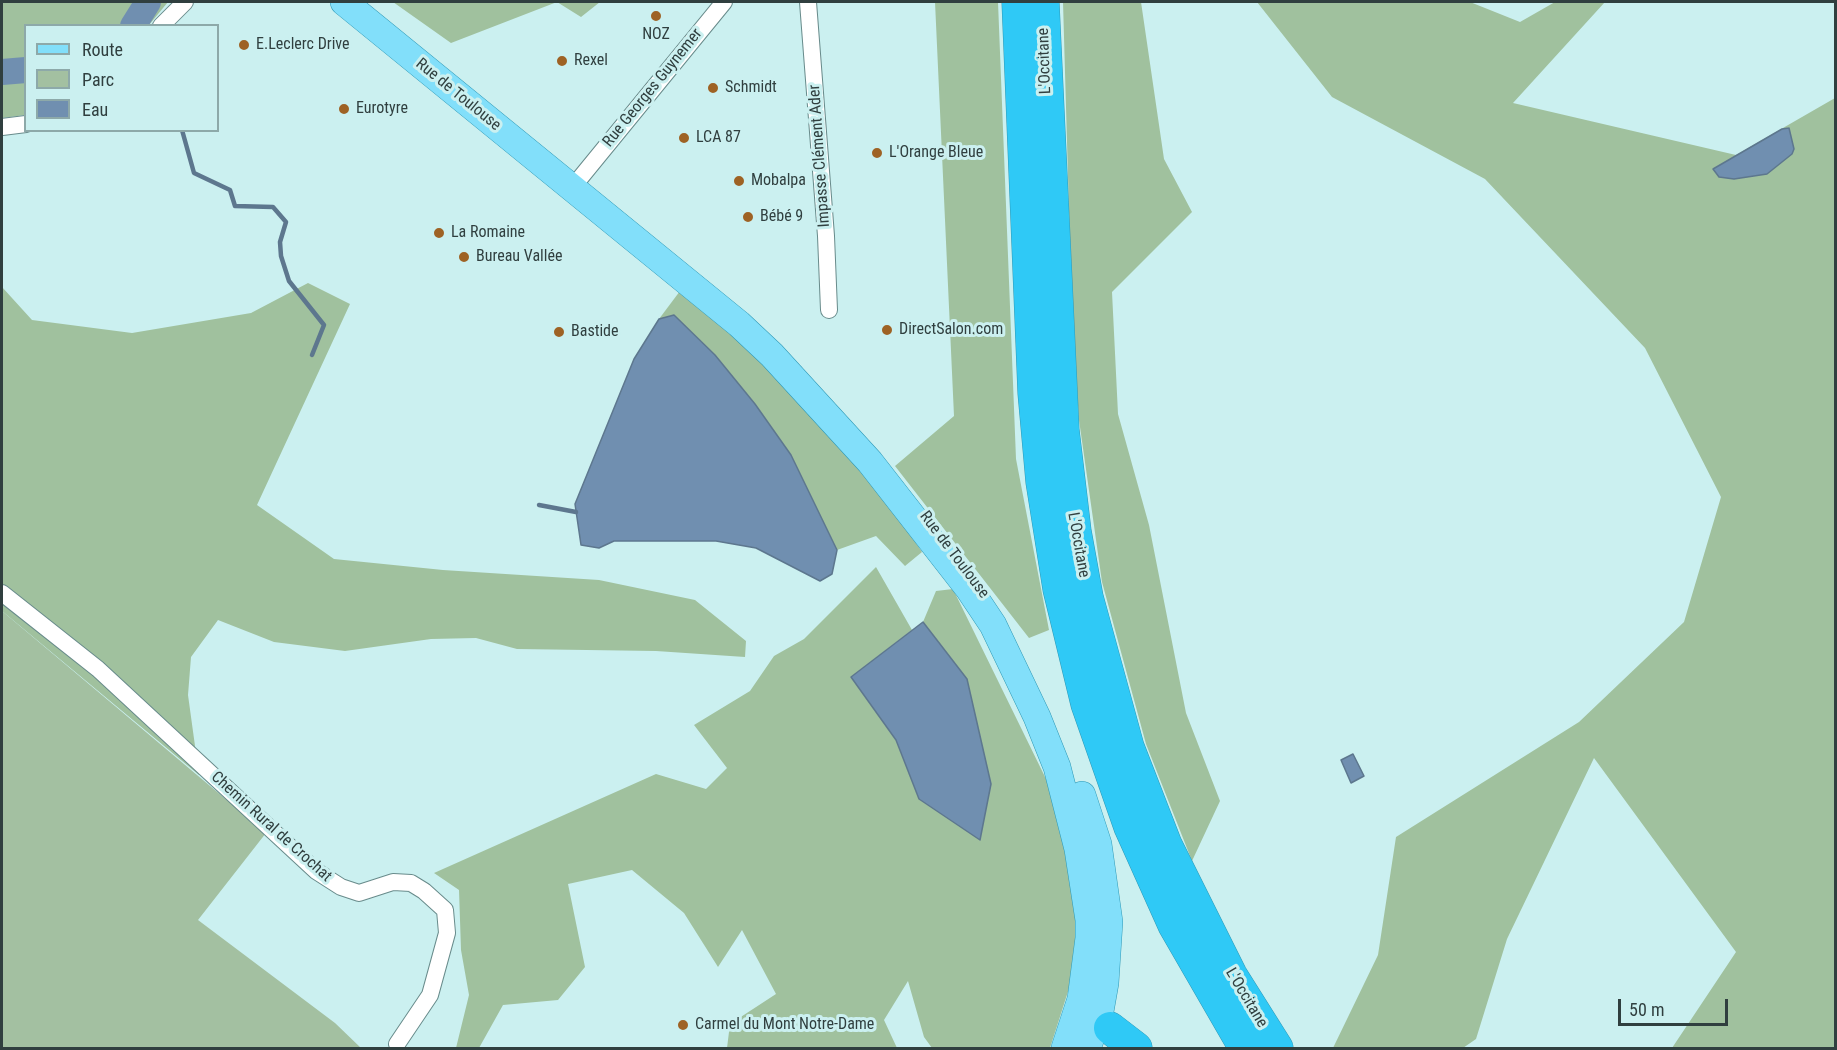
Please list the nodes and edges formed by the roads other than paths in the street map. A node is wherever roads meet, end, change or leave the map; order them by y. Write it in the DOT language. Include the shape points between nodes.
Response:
graph roads {
  1 [pos="185,2"];
  2 [pos="344,2"];
  3 [pos="366,2"];
  4 [pos="724,2"];
  5 [pos="807,2"];
  6 [pos="1018,2"];
  7 [pos="1043,2"];
  8 [pos="163,24"];
  9 [pos="24,124"];
  10 [pos="2,127"];
  11 [pos="578,182"];
  12 [pos="829,310"];
  13 [pos="2,593"];
  14 [pos="1097,1015"];
  15 [pos="397,1044"];
  16 [pos="1065,1048"];
  17 [pos="1087,1048"];
  18 [pos="1136,1048"];
  19 [pos="1245,1048"];
  20 [pos="1277,1048"];
  1 -- 8 [label="street"];
  2 -- 11 [label="main road, Rue de Toulouse"];
  3 -- 11 [label="main road, Rue de Toulouse"];
  4 -- 11 [label="street, Rue Georges Guynemer"];
  5 -- 12 [label="street, Impasse Clément Ader"];
  6 -- 19 [label="highway, L'Occitane" via="1034,393 1042,482 1059,589 1087,704 1130,827 1174,925"];
  7 -- 20 [label="highway, L'Occitane" via="1063,430 1087,597 1128,747 1166,845 1216,948"];
  9 -- 10 [label="street"];
  11 -- 14 [label="main road, Rue de Toulouse" via="780,363 848,436 933,540 987,616 1015,668 1077,807"];
  13 -- 15 [label="street, Chemin Rural de Crochat" via="98,669 316,871 359,893 393,882 411,883 446,910 447,933 430,995"];
  14 -- 16 [label="main road, Rue de Toulouse"];
  14 -- 17 [label="main road, Rue de Toulouse"];
  14 -- 18 [label="highway"];
}
